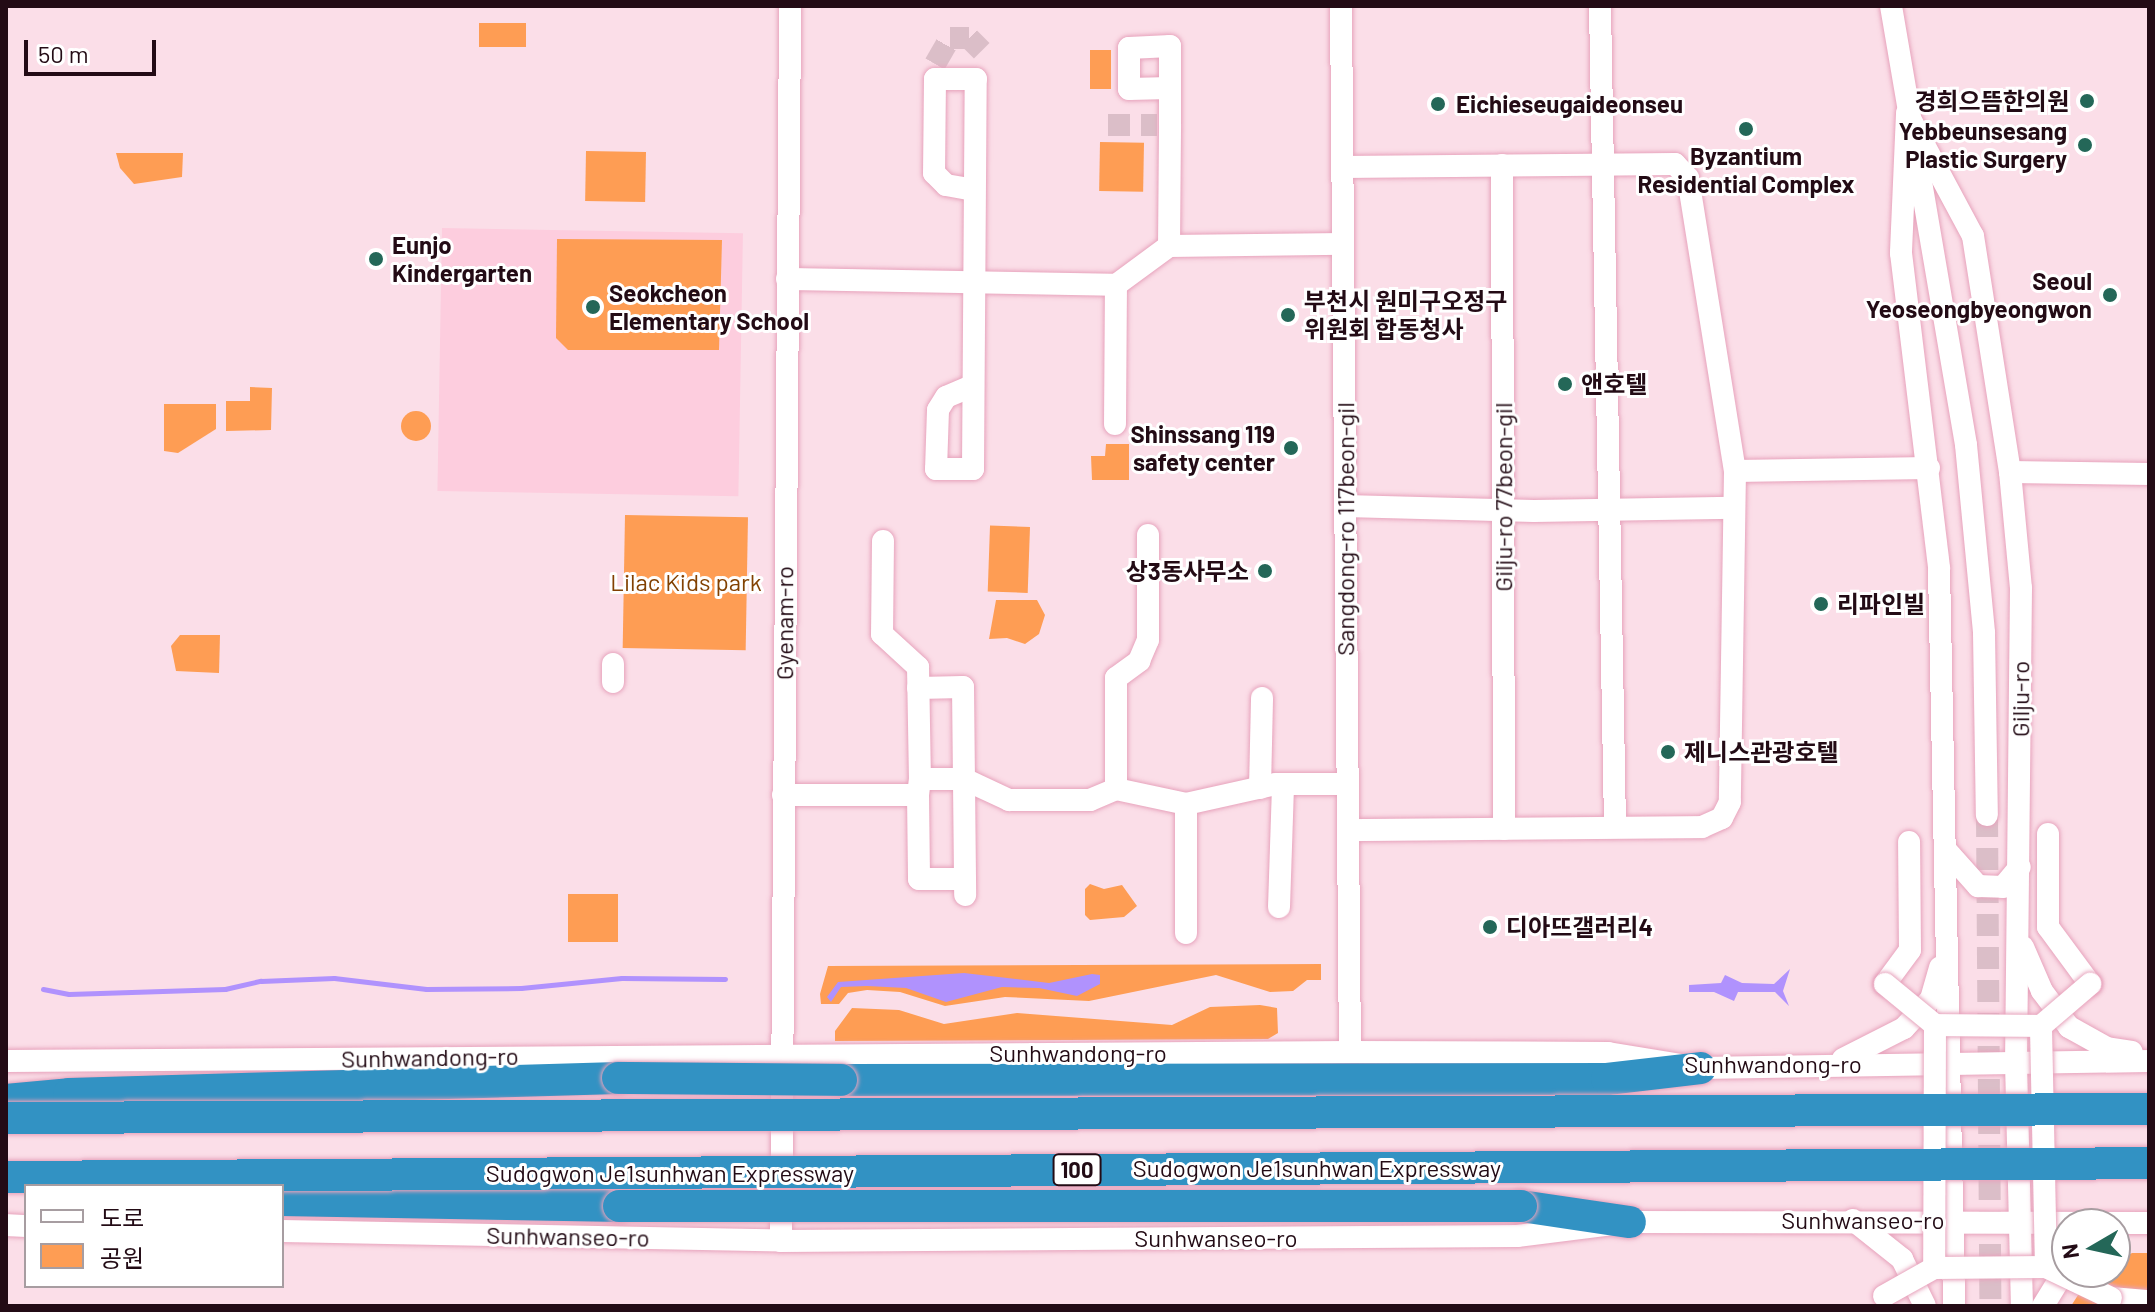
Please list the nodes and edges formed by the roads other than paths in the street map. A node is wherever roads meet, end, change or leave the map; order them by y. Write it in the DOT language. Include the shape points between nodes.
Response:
graph roads {
  1 [pos="790,6"];
  2 [pos="1341,6"];
  3 [pos="1600,6"];
  4 [pos="1891,6"];
  5 [pos="1170,88"];
  6 [pos="1907,113"];
  7 [pos="1605,164"];
  8 [pos="1502,165"];
  9 [pos="1342,167"];
  10 [pos="974,190"];
  11 [pos="1343,244"];
  12 [pos="1169,246"];
  13 [pos="787,279"];
  14 [pos="972,283"];
  15 [pos="1116,285"];
  16 [pos="972,386"];
  17 [pos="1115,424"];
  18 [pos="1929,468"];
  19 [pos="1735,471"];
  20 [pos="2010,472"];
  21 [pos="2149,474"];
  22 [pos="1345,506"];
  23 [pos="1503,507"];
  24 [pos="1734,508"];
  25 [pos="1611,510"];
  26 [pos="1148,535"];
  27 [pos="883,541"];
  28 [pos="918,688"];
  29 [pos="1262,698"];
  30 [pos="964,779"];
  31 [pos="1283,784"];
  32 [pos="1347,784"];
  33 [pos="919,787"];
  34 [pos="1260,788"];
  35 [pos="1116,789"];
  36 [pos="783,795"];
  37 [pos="1186,804"];
  38 [pos="1987,815"];
  39 [pos="1615,827"];
  40 [pos="1504,829"];
  41 [pos="1348,830"];
  42 [pos="2048,834"];
  43 [pos="1909,842"];
  44 [pos="1945,849"];
  45 [pos="2020,867"];
  46 [pos="1279,907"];
  47 [pos="1186,933"];
  48 [pos="2020,938"];
  49 [pos="1947,941"];
  50 [pos="1935,1025"];
  51 [pos="2041,1026"];
  52 [pos="1350,1052"];
  53 [pos="782,1054"];
  54 [pos="2149,1054"];
  55 [pos="6,1061"];
  56 [pos="2149,1061"];
  57 [pos="2016,1062"];
  58 [pos="1949,1063"];
  59 [pos="1827,1065"];
  60 [pos="1700,1068"];
  61 [pos="6,1100"];
  62 [pos="2149,1109"];
  63 [pos="6,1118"];
  64 [pos="2149,1163"];
  65 [pos="6,1179"];
  66 [pos="51,1184"];
  67 [pos="284,1200"];
  68 [pos="2052,1208"];
  69 [pos="1952,1219"];
  70 [pos="1853,1220"];
  71 [pos="2020,1220"];
  72 [pos="1630,1222"];
  73 [pos="2149,1224"];
  74 [pos="284,1231"];
  75 [pos="781,1241"];
  76 [pos="2051,1267"];
  77 [pos="1934,1268"];
  78 [pos="2051,1282"];
  79 [pos="2093,1288"];
  80 [pos="1884,1296"];
  81 [pos="2149,1301"];
  82 [pos="1925,1306"];
  83 [pos="1954,1306"];
  84 [pos="2022,1306"];
  85 [pos="2043,1306"];
  1 -- 13 [label="street, Gyenam-ro"];
  2 -- 9 [label="street, Sangdong-ro 117beon-gil"];
  3 -- 7 [label="street"];
  4 -- 6 [label="street, Gilju-ro"];
  5 -- 12 [label="street" via="1164,125"];
  6 -- 18 [label="street, Gilju-ro" via="1901,253"];
  6 -- 20 [label="street, Gilju-ro" via="1973,236"];
  6 -- 38 [label="street, Gilju-ro" via="1966,445 1984,633"];
  7 -- 8 [label="street"];
  7 -- 19 [label="street" via="1675,164 1688,178"];
  7 -- 25 [label="street"];
  8 -- 9 [label="street"];
  8 -- 23 [label="street, Gilju-ro 77beon-gil"];
  9 -- 11 [label="street, Sangdong-ro 117beon-gil"];
  10 -- 10 [label="street" via="976,79 935,71 934,173 946,185"];
  10 -- 14 [label="street"];
  11 -- 12 [label="street"];
  11 -- 22 [label="street, Sangdong-ro 117beon-gil"];
  12 -- 15 [label="street"];
  13 -- 14 [label="street"];
  13 -- 36 [label="street, Gyenam-ro"];
  14 -- 15 [label="street"];
  14 -- 16 [label="street"];
  15 -- 17 [label="street"];
  18 -- 19 [label="street"];
  18 -- 44 [label="street, Gilju-ro" via="1939,569"];
  19 -- 24 [label="street"];
  20 -- 21 [label="street"];
  20 -- 45 [label="street, Gilju-ro" via="2021,588"];
  22 -- 23 [label="street"];
  22 -- 32 [label="street, Sangdong-ro 117beon-gil"];
  23 -- 25 [label="street"];
  23 -- 40 [label="street, Gilju-ro 77beon-gil"];
  24 -- 25 [label="street"];
  24 -- 39 [label="street" via="1730,802 1722,818 1702,827"];
  25 -- 39 [label="street"];
  26 -- 35 [label="street" via="1148,640 1139,661 1116,678"];
  27 -- 28 [label="street" via="882,634 918,667"];
  28 -- 30 [label="street" via="963,687"];
  28 -- 33 [label="street"];
  29 -- 34 [label="street"];
  30 -- 33 [label="street"];
  30 -- 33 [label="street" via="965,887 919,879"];
  30 -- 35 [label="street" via="1009,800 1090,800"];
  31 -- 32 [label="street"];
  31 -- 34 [label="street"];
  31 -- 46 [label="street"];
  32 -- 41 [label="street, Sangdong-ro 117beon-gil"];
  33 -- 36 [label="street"];
  34 -- 37 [label="street"];
  35 -- 37 [label="street"];
  36 -- 53 [label="street, Gyenam-ro"];
  37 -- 47 [label="street"];
  39 -- 40 [label="street"];
  40 -- 41 [label="street"];
  41 -- 52 [label="street, Sangdong-ro 117beon-gil"];
  42 -- 51 [label="street, bridge" via="2048,927 2090,984"];
  43 -- 50 [label="street, bridge" via="1910,950 1885,984"];
  44 -- 45 [label="street" via="1978,886 2003,887"];
  44 -- 49 [label="street, Gilju-ro"];
  45 -- 48 [label="street, Gilju-ro"];
  48 -- 54 [label="street" via="2042,991 2069,1027 2107,1048"];
  48 -- 57 [label="street, Gilju-ro"];
  49 -- 58 [label="street, Gilju-ro"];
  49 -- 59 [label="street" via="1931,999 1904,1028"];
  50 -- 51 [label="street, bridge"];
  50 -- 77 [label="street, bridge"];
  51 -- 68 [label="street, bridge"];
  52 -- 53 [label="street, Sunhwandong-ro"];
  52 -- 60 [label="street, Sunhwandong-ro" via="1608,1053"];
  53 -- 55 [label="street, Sunhwandong-ro"];
  53 -- 75 [label="street, Gyenam-ro"];
  56 -- 57 [label="street, Sunhwandong-ro"];
  57 -- 58 [label="street, Sunhwandong-ro"];
  57 -- 71 [label="street, Gilju-ro"];
  58 -- 59 [label="street, Sunhwandong-ro"];
  58 -- 69 [label="street, Gilju-ro"];
  59 -- 60 [label="street, Sunhwandong-ro"];
  60 -- 61 [label="highway, bridge" via="1607,1079 618,1078"];
  62 -- 63 [label="highway, bridge"];
  64 -- 65 [label="highway, Sudogwon Je1sunhwan Expressway / 100, bridge"];
  65 -- 66 [label="highway, bridge"];
  67 -- 72 [label="highway, bridge" via="619,1206 1521,1206"];
  69 -- 70 [label="street, Sunhwanseo-ro"];
  69 -- 71 [label="street, Sunhwanseo-ro"];
  69 -- 83 [label="street, Gilju-ro"];
  70 -- 72 [label="street, Sunhwanseo-ro"];
  70 -- 82 [label="street" via="1902,1259"];
  71 -- 73 [label="street, Sunhwanseo-ro"];
  71 -- 84 [label="street, Gilju-ro"];
  72 -- 75 [label="street, Sunhwanseo-ro" via="1517,1236"];
  74 -- 75 [label="street, Sunhwanseo-ro"];
  76 -- 77 [label="street, bridge"];
  77 -- 80 [label="street, bridge"];
  78 -- 85 [label="street"];
  79 -- 81 [label="street, bridge" via="2111,1298"];
}
